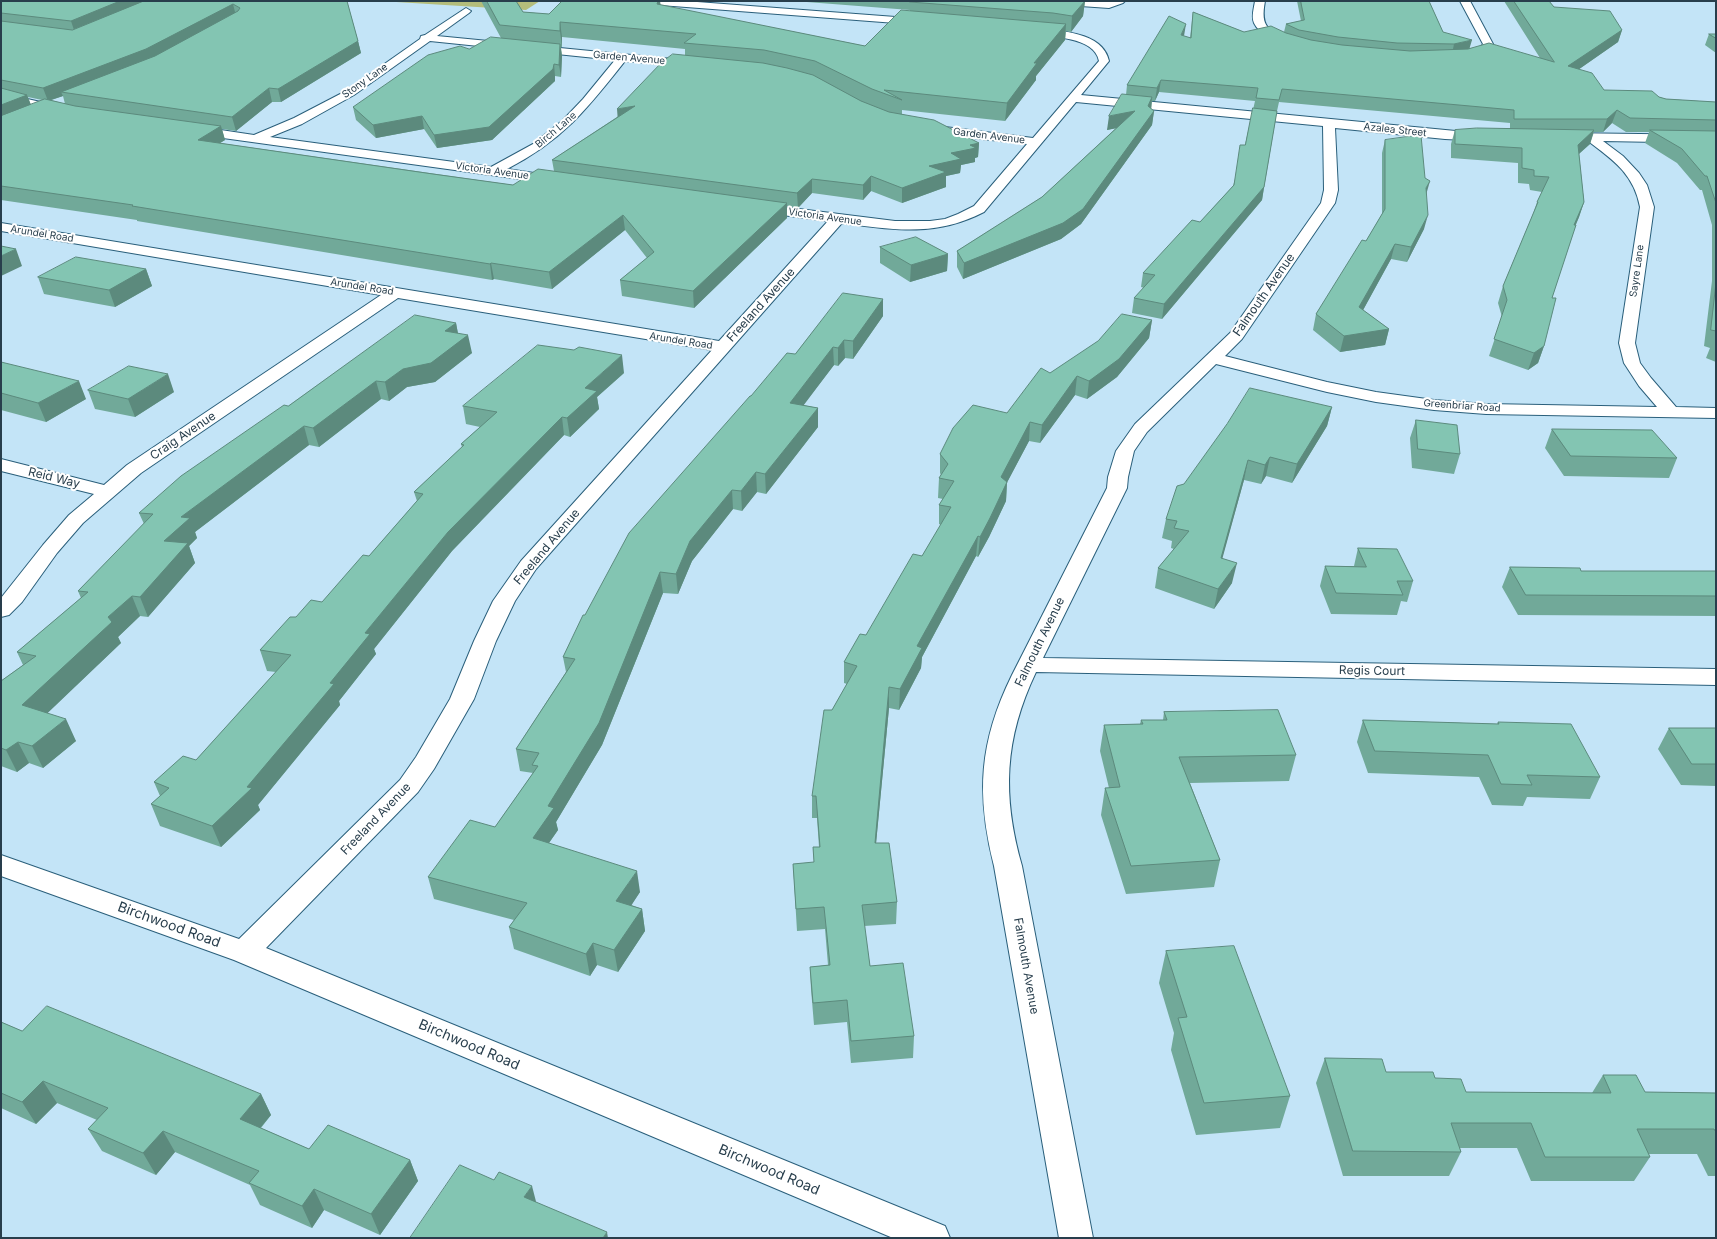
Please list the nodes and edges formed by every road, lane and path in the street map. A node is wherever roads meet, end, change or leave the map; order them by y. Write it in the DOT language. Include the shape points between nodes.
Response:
graph roads {
  1 [pos="1052,1"];
  2 [pos="1120,1"];
  3 [pos="1260,1"];
  4 [pos="1465,1"];
  5 [pos="660,2"];
  6 [pos="466,11"];
  7 [pos="930,23"];
  8 [pos="1025,30"];
  9 [pos="425,38"];
  10 [pos="1296,44"];
  11 [pos="622,57"];
  12 [pos="1452,59"];
  13 [pos="707,65"];
  14 [pos="1,96"];
  15 [pos="1074,98"];
  16 [pos="65,101"];
  17 [pos="50,107"];
  18 [pos="73,112"];
  19 [pos="29,115"];
  20 [pos="1329,124"];
  21 [pos="919,127"];
  22 [pos="185,129"];
  23 [pos="1591,137"];
  24 [pos="256,138"];
  25 [pos="1498,138"];
  26 [pos="1554,138"];
  27 [pos="1716,139"];
  28 [pos="1037,142"];
  29 [pos="494,171"];
  30 [pos="564,181"];
  31 [pos="744,206"];
  32 [pos="838,219"];
  33 [pos="1,227"];
  34 [pos="394,293"];
  35 [pos="723,347"];
  36 [pos="1212,358"];
  37 [pos="1672,413"];
  38 [pos="1716,413"];
  39 [pos="1,464"];
  40 [pos="107,492"];
  41 [pos="1,610"];
  42 [pos="1028,665"];
  43 [pos="1716,677"];
  44 [pos="1,865"];
  45 [pos="244,952"];
  46 [pos="933,1238"];
  47 [pos="1076,1238"];
  1 -- 2 [label="street" via="1109,5"];
  3 -- 10 [label="street" via="1259,22 1263,28"];
  4 -- 12 [label="street" via="1488,44 1481,53"];
  5 -- 7 [label="street"];
  6 -- 9 [label="street, Stony Lane"];
  8 -- 15 [label="street, Victoria Avenue" via="1066,35 1092,44 1105,55 1104,61"];
  9 -- 11 [label="street, Garden Avenue"];
  9 -- 24 [label="street, Stony Lane" via="350,93 298,121"];
  11 -- 13 [label="street, Garden Avenue"];
  11 -- 29 [label="street, Birch Lane" via="576,114 558,131 534,149"];
  14 -- 17 [label="street"];
  15 -- 20 [label="street, Azalea Street"];
  15 -- 28 [label="street, Victoria Avenue"];
  16 -- 17 [label="street"];
  17 -- 18 [label="street"];
  17 -- 19 [label="street"];
  20 -- 25 [label="street, Azalea Street"];
  20 -- 36 [label="street, Falmouth Avenue" via="1331,190 1328,203 1236,336"];
  21 -- 28 [label="street, Garden Avenue"];
  22 -- 24 [label="street, Victoria Avenue"];
  23 -- 26 [label="street"];
  23 -- 27 [label="street"];
  23 -- 37 [label="street, Sayre Lane" via="1628,166 1640,183 1646,201 1627,343 1632,363"];
  24 -- 29 [label="street, Victoria Avenue"];
  28 -- 32 [label="street, Victoria Avenue" via="979,209 968,216 954,221 915,226 892,226"];
  29 -- 30 [label="street, Victoria Avenue"];
  31 -- 32 [label="street, Victoria Avenue"];
  32 -- 35 [label="street, Freeland Avenue"];
  33 -- 34 [label="street, Arundel Road"];
  34 -- 35 [label="street, Arundel Road"];
  34 -- 40 [label="street, Craig Avenue" via="134,470"];
  35 -- 45 [label="street, Freeland Avenue" via="528,565 504,601 484,641 462,699 409,786"];
  36 -- 37 [label="street, Greenbriar Road" via="1327,387 1434,405 1486,409"];
  36 -- 42 [label="street, Falmouth Avenue" via="1141,428 1126,451 1117,488"];
  37 -- 38 [label="street, Greenbriar Road"];
  39 -- 40 [label="street, Reid Way"];
  40 -- 41 [label="street, Craig Avenue" via="72,524"];
  42 -- 43 [label="street, Regis Court"];
  42 -- 47 [label="street, Falmouth Avenue" via="1007,711 998,749 995,795 1002,845 1008,866"];
  44 -- 45 [label="street, Birchwood Road"];
  45 -- 46 [label="street, Birchwood Road"];
}
